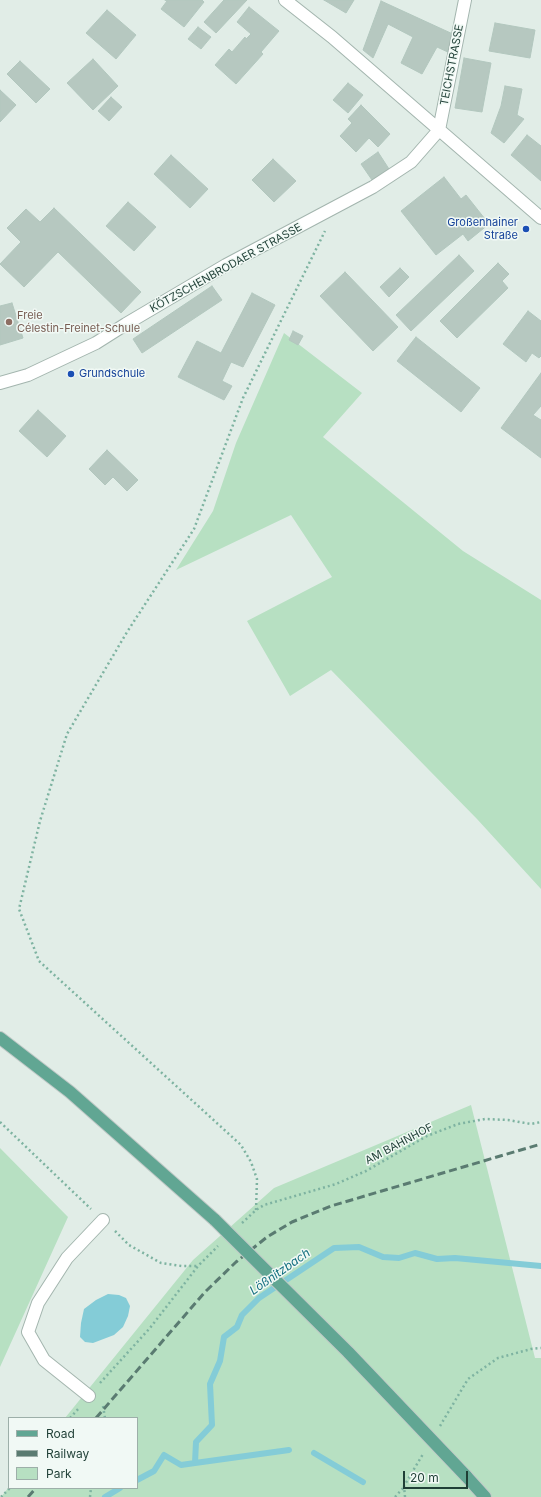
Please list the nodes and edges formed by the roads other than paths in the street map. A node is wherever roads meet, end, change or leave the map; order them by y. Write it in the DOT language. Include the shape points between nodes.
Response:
graph roads {
  1 [pos="285,0"];
  2 [pos="465,0"];
  3 [pos="439,130"];
  4 [pos="539,214"];
  5 [pos="0,383"];
  6 [pos="0,1038"];
  7 [pos="103,1220"];
  8 [pos="89,1396"];
  9 [pos="485,1497"];
  1 -- 3 [label="street" via="332,37"];
  2 -- 3 [label="street, TEICHSTRASSE"];
  3 -- 4 [label="street"];
  3 -- 5 [label="street, KÖTZSCHENBRODAER STRASSE" via="411,162 337,208 226,265 96,343 28,375"];
  6 -- 9 [label="main road, bridge" via="70,1092 215,1220 348,1352"];
  7 -- 8 [label="street" via="67,1258 38,1303 28,1332 44,1360"];
}
